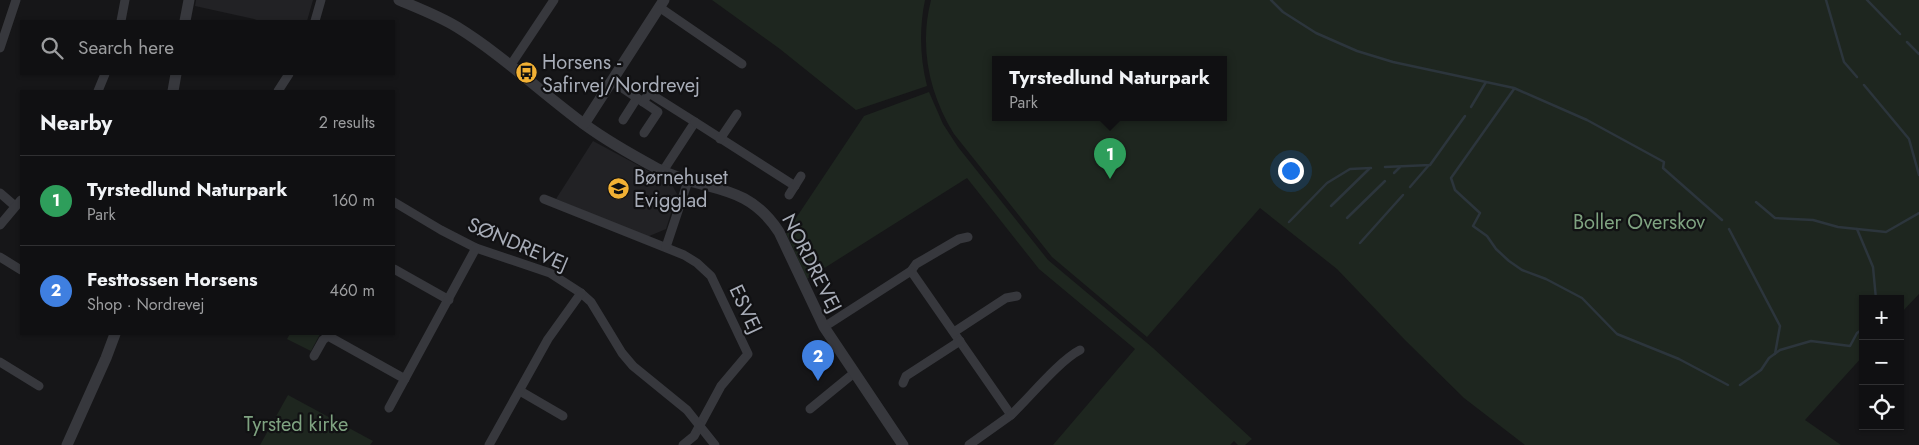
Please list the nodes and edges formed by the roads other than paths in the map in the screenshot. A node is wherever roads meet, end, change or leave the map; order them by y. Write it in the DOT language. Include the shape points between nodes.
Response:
graph roads {
  1 [pos="16,0"];
  2 [pos="125,0"];
  3 [pos="189,0"];
  4 [pos="321,0"];
  5 [pos="399,0"];
  6 [pos="554,0"];
  7 [pos="661,4"];
  8 [pos="121,20"];
  9 [pos="185,20"];
  10 [pos="315,20"];
  11 [pos="0,48"];
  12 [pos="742,64"];
  13 [pos="510,66"];
  14 [pos="105,75"];
  15 [pos="176,75"];
  16 [pos="288,75"];
  17 [pos="612,81"];
  18 [pos="98,90"];
  19 [pos="173,90"];
  20 [pos="279,90"];
  21 [pos="640,100"];
  22 [pos="737,114"];
  23 [pos="623,120"];
  24 [pos="695,122"];
  25 [pos="584,124"];
  26 [pos="644,133"];
  27 [pos="720,139"];
  28 [pos="663,171"];
  29 [pos="801,176"];
  30 [pos="688,181"];
  31 [pos="795,186"];
  32 [pos="0,193"];
  33 [pos="789,195"];
  34 [pos="544,199"];
  35 [pos="18,203"];
  36 [pos="395,203"];
  37 [pos="0,225"];
  38 [pos="968,237"];
  39 [pos="666,247"];
  40 [pos="476,248"];
  41 [pos="0,257"];
  42 [pos="20,269"];
  43 [pos="395,271"];
  44 [pos="911,271"];
  45 [pos="581,293"];
  46 [pos="1017,296"];
  47 [pos="448,300"];
  48 [pos="824,327"];
  49 [pos="954,332"];
  50 [pos="115,335"];
  51 [pos="960,341"];
  52 [pos="1080,350"];
  53 [pos="314,356"];
  54 [pos="0,362"];
  55 [pos="854,373"];
  56 [pos="406,379"];
  57 [pos="903,383"];
  58 [pos="40,386"];
  59 [pos="520,391"];
  60 [pos="389,408"];
  61 [pos="810,409"];
  62 [pos="1011,415"];
  63 [pos="563,416"];
  64 [pos="700,427"];
  65 [pos="67,445"];
  66 [pos="489,445"];
  67 [pos="683,445"];
  68 [pos="715,445"];
  69 [pos="903,445"];
  70 [pos="969,445"];
  1 -- 11 [label="street"];
  2 -- 8 [label="street"];
  3 -- 9 [label="street"];
  4 -- 10 [label="street"];
  5 -- 13 [label="street, NORDREVEJ" via="457,27"];
  6 -- 13 [label="street"];
  7 -- 12 [label="street"];
  7 -- 17 [label="street"];
  13 -- 25 [label="street, NORDREVEJ"];
  14 -- 18 [label="street"];
  15 -- 19 [label="street"];
  16 -- 20 [label="street"];
  17 -- 21 [label="street"];
  17 -- 25 [label="street"];
  21 -- 23 [label="street"];
  21 -- 24 [label="street, NORDREVEJ" via="648,93"];
  21 -- 26 [label="street" via="658,112"];
  22 -- 27 [label="street"];
  24 -- 27 [label="street, NORDREVEJ"];
  24 -- 28 [label="street"];
  25 -- 28 [label="street, NORDREVEJ"];
  27 -- 31 [label="street, NORDREVEJ"];
  28 -- 30 [label="street, NORDREVEJ"];
  29 -- 31 [label="street, NORDREVEJ"];
  30 -- 39 [label="street"];
  30 -- 48 [label="street, NORDREVEJ" via="749,200 771,219"];
  31 -- 33 [label="street, NORDREVEJ"];
  32 -- 35 [label="street"];
  34 -- 39 [label="street, ESVEJ"];
  35 -- 37 [label="street"];
  36 -- 40 [label="street, SØNDREVEJ"];
  38 -- 44 [label="street" via="916,264"];
  39 -- 64 [label="street, ESVEJ" via="697,263 711,276 748,354 721,386"];
  40 -- 45 [label="street, SØNDREVEJ" via="550,273"];
  40 -- 47 [label="street"];
  41 -- 42 [label="street"];
  43 -- 47 [label="street"];
  44 -- 48 [label="street"];
  44 -- 49 [label="street"];
  45 -- 59 [label="street" via="548,339"];
  45 -- 64 [label="street, SØNDREVEJ" via="591,302 633,366 686,410"];
  46 -- 49 [label="street" via="1006,298"];
  47 -- 56 [label="street"];
  48 -- 55 [label="street, NORDREVEJ"];
  49 -- 51 [label="street"];
  50 -- 65 [label="street"];
  51 -- 57 [label="street" via="906,376"];
  51 -- 62 [label="street"];
  52 -- 62 [label="street" via="1072,354"];
  53 -- 56 [label="street" via="328,336"];
  54 -- 58 [label="street"];
  55 -- 61 [label="street"];
  55 -- 69 [label="street, NORDREVEJ"];
  56 -- 60 [label="street"];
  59 -- 63 [label="street"];
  59 -- 66 [label="street"];
  62 -- 70 [label="street"];
  64 -- 67 [label="street"];
  64 -- 68 [label="street, SØNDREVEJ"];
}
